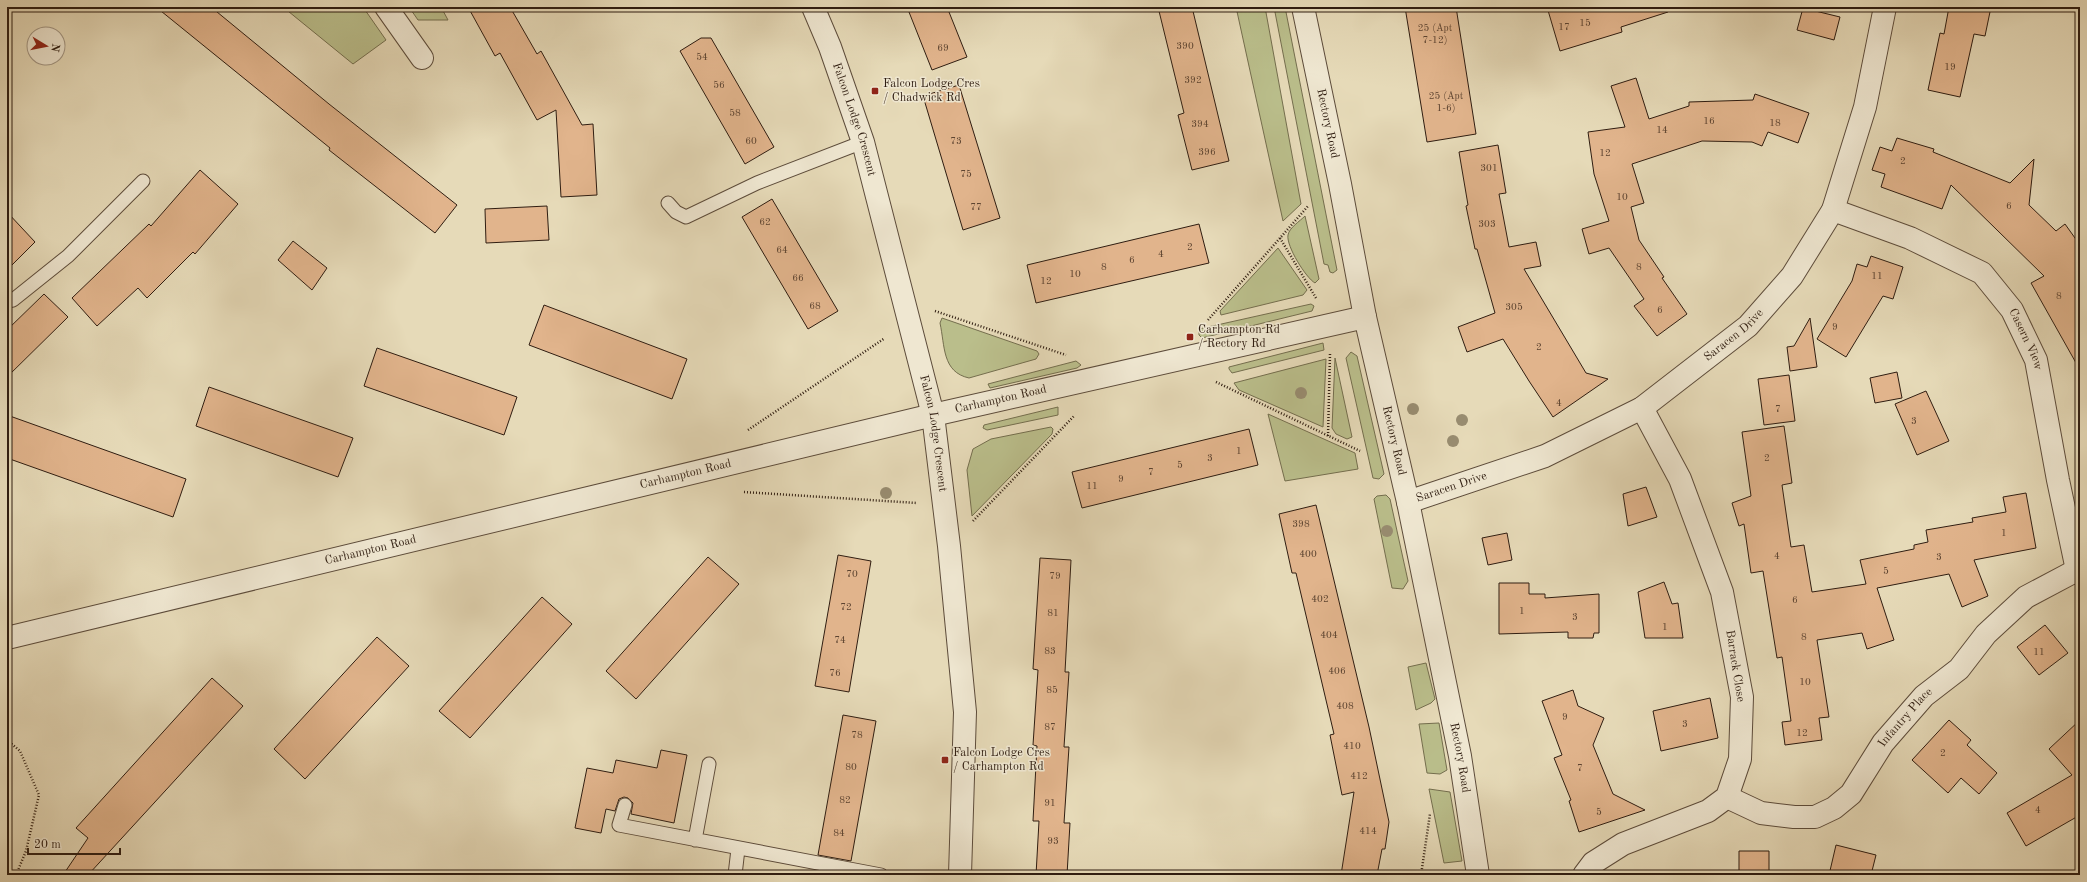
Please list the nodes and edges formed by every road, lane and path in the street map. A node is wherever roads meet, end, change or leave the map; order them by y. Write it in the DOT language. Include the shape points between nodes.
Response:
graph roads {
  1 [pos="386,7"];
  2 [pos="813,7"];
  3 [pos="1303,7"];
  4 [pos="1885,7"];
  5 [pos="422,58"];
  6 [pos="863,142"];
  7 [pos="143,181"];
  8 [pos="668,203"];
  9 [pos="1309,205"];
  10 [pos="1833,210"];
  11 [pos="1280,238"];
  12 [pos="1316,298"];
  13 [pos="7,301"];
  14 [pos="1365,317"];
  15 [pos="1208,320"];
  16 [pos="1330,354"];
  17 [pos="1216,382"];
  18 [pos="1642,408"];
  19 [pos="933,415"];
  20 [pos="1328,436"];
  21 [pos="1360,451"];
  22 [pos="1408,502"];
  23 [pos="2079,572"];
  24 [pos="7,638"];
  25 [pos="7,740"];
  26 [pos="709,764"];
  27 [pos="1727,797"];
  28 [pos="624,805"];
  29 [pos="1430,814"];
  30 [pos="695,840"];
  31 [pos="738,848"];
  32 [pos="16,875"];
  33 [pos="735,875"];
  34 [pos="881,875"];
  35 [pos="960,875"];
  36 [pos="1421,875"];
  37 [pos="1478,875"];
  38 [pos="1584,875"];
  1 -- 5 [label="street"];
  2 -- 6 [label="street, Falcon Lodge Crescent" via="830,47"];
  3 -- 14 [label="street, Rectory Road"];
  4 -- 10 [label="street, Saracen Drive" via="1865,107"];
  6 -- 8 [label="lane" via="757,183 686,217 676,212"];
  6 -- 19 [label="street, Falcon Lodge Crescent"];
  7 -- 13 [label="lane" via="68,256 13,300"];
  9 -- 11 [label="path"];
  10 -- 18 [label="street, Saracen Drive" via="1792,276 1748,326"];
  10 -- 23 [label="street, Casern View" via="1910,238 1982,273 2012,310 2036,360 2058,480"];
  11 -- 12 [label="path"];
  11 -- 15 [label="path"];
  14 -- 19 [label="street, Carhampton Road"];
  14 -- 22 [label="street, Rectory Road"];
  16 -- 20 [label="path"];
  17 -- 20 [label="path"];
  18 -- 22 [label="street, Saracen Drive" via="1546,456"];
  18 -- 27 [label="street, Barrack Close" via="1680,479 1722,592 1742,697 1740,759"];
  19 -- 24 [label="street, Carhampton Road"];
  19 -- 35 [label="street, Falcon Lodge Crescent" via="965,712"];
  20 -- 21 [label="path"];
  22 -- 37 [label="street, Rectory Road" via="1460,756"];
  23 -- 27 [label="street, Infantry Place" via="2026,597 1986,634 1959,669 1919,702 1883,744 1851,794 1834,808 1815,817 1794,817 1761,813"];
  25 -- 32 [label="path" via="20,751 39,795 26,851"];
  26 -- 30 [label="lane"];
  27 -- 38 [label="street" via="1708,811 1623,844 1593,863"];
  28 -- 30 [label="lane" via="619,825"];
  29 -- 36 [label="path"];
  30 -- 31 [label="lane"];
  31 -- 33 [label="lane"];
  31 -- 34 [label="lane"];
}
